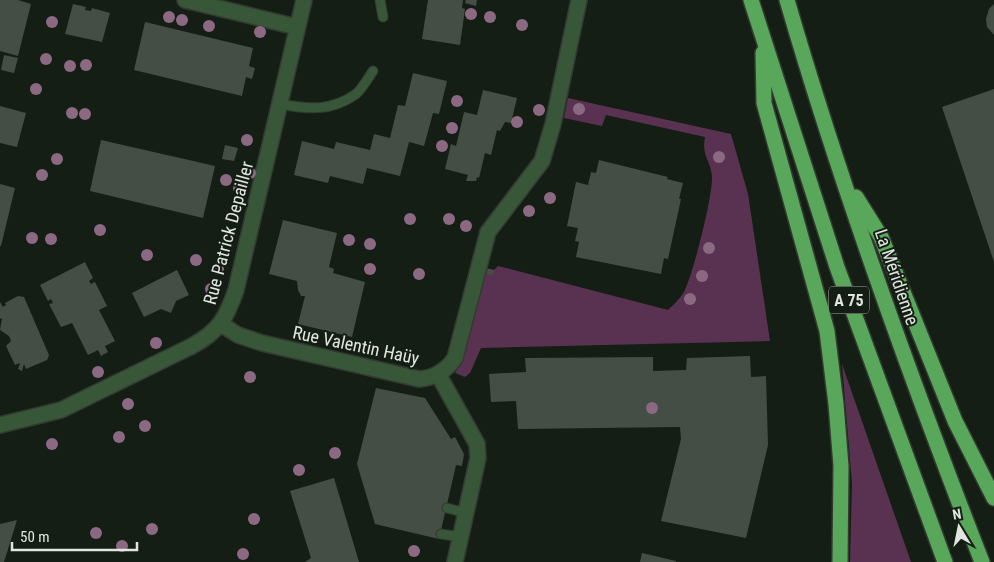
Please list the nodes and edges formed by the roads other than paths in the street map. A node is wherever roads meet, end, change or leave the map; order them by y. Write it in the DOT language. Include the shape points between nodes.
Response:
graph roads {
  1 [pos="185,0"];
  2 [pos="304,0"];
  3 [pos="380,0"];
  4 [pos="579,0"];
  5 [pos="751,0"];
  6 [pos="787,0"];
  7 [pos="383,17"];
  8 [pos="297,28"];
  9 [pos="762,36"];
  10 [pos="373,71"];
  11 [pos="279,104"];
  12 [pos="841,175"];
  13 [pos="221,324"];
  14 [pos="438,374"];
  15 [pos="0,425"];
  16 [pos="994,498"];
  17 [pos="447,508"];
  18 [pos="466,513"];
  19 [pos="441,534"];
  20 [pos="461,538"];
  21 [pos="454,562"];
  22 [pos="840,562"];
  23 [pos="945,562"];
  24 [pos="982,562"];
  1 -- 8 [label="street"];
  2 -- 8 [label="street, Rue Patrick Depailler"];
  3 -- 7 [label="lane"];
  4 -- 14 [label="street, Rue Valentin Haüy" via="542,161 488,232 455,358"];
  5 -- 9 [label="highway, A 75"];
  6 -- 12 [label="highway, La Méridienne / A 75"];
  8 -- 11 [label="street, Rue Patrick Depailler"];
  9 -- 22 [label="highway" via="764,103 827,331 841,466"];
  9 -- 23 [label="highway, A 75" via="840,276"];
  10 -- 11 [label="lane" via="357,93 334,105 308,110"];
  11 -- 13 [label="street, Rue Patrick Depailler" via="236,290"];
  12 -- 16 [label="highway" via="881,237 955,421"];
  12 -- 24 [label="highway, La Méridienne / A 75" via="932,433"];
  13 -- 14 [label="street, Rue Valentin Haüy" via="238,335 262,343 419,380"];
  13 -- 15 [label="street, Rue Patrick Depailler" via="192,346 61,410"];
  14 -- 18 [label="street" via="477,444 478,458"];
  17 -- 18 [label="lane"];
  18 -- 20 [label="street"];
  19 -- 20 [label="lane"];
  20 -- 21 [label="street"];
}
